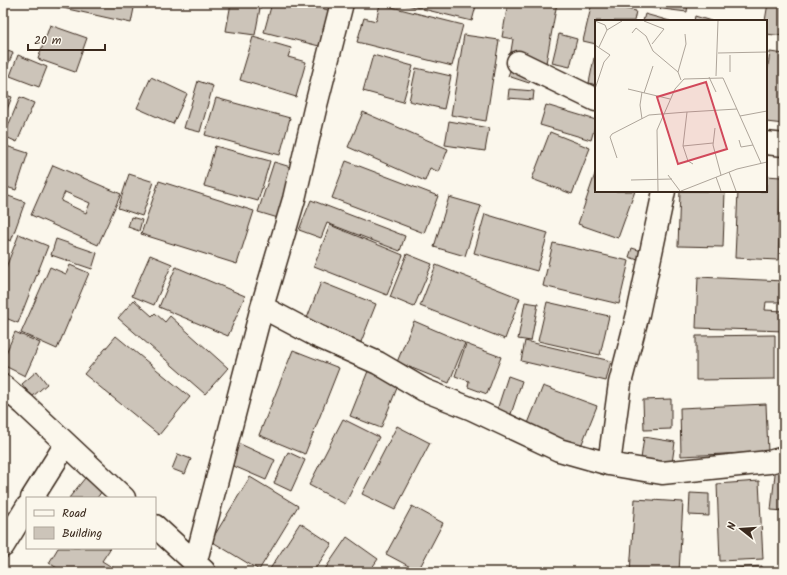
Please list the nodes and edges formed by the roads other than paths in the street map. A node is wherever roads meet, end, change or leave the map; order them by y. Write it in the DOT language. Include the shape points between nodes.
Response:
graph roads {
  1 [pos="342,3"];
  2 [pos="518,62"];
  3 [pos="595,100"];
  4 [pos="767,142"];
  5 [pos="784,145"];
  6 [pos="664,192"];
  7 [pos="262,307"];
  8 [pos="3,386"];
  9 [pos="66,444"];
  10 [pos="784,458"];
  11 [pos="609,464"];
  12 [pos="33,497"];
  13 [pos="123,497"];
  14 [pos="26,509"];
  15 [pos="156,527"];
  16 [pos="3,546"];
  17 [pos="198,569"];
  1 -- 7 [label="street" via="294,199"];
  2 -- 3 [label="street"];
  4 -- 5 [label="street"];
  6 -- 11 [label="street" via="638,314 620,383"];
  7 -- 11 [label="street" via="317,336 378,363 424,390 472,409 559,450"];
  7 -- 17 [label="street"];
  8 -- 9 [label="street"];
  9 -- 12 [label="street"];
  9 -- 13 [label="street"];
  10 -- 11 [label="street" via="769,462 662,472"];
  14 -- 16 [label="street"];
  15 -- 17 [label="street"];
}
